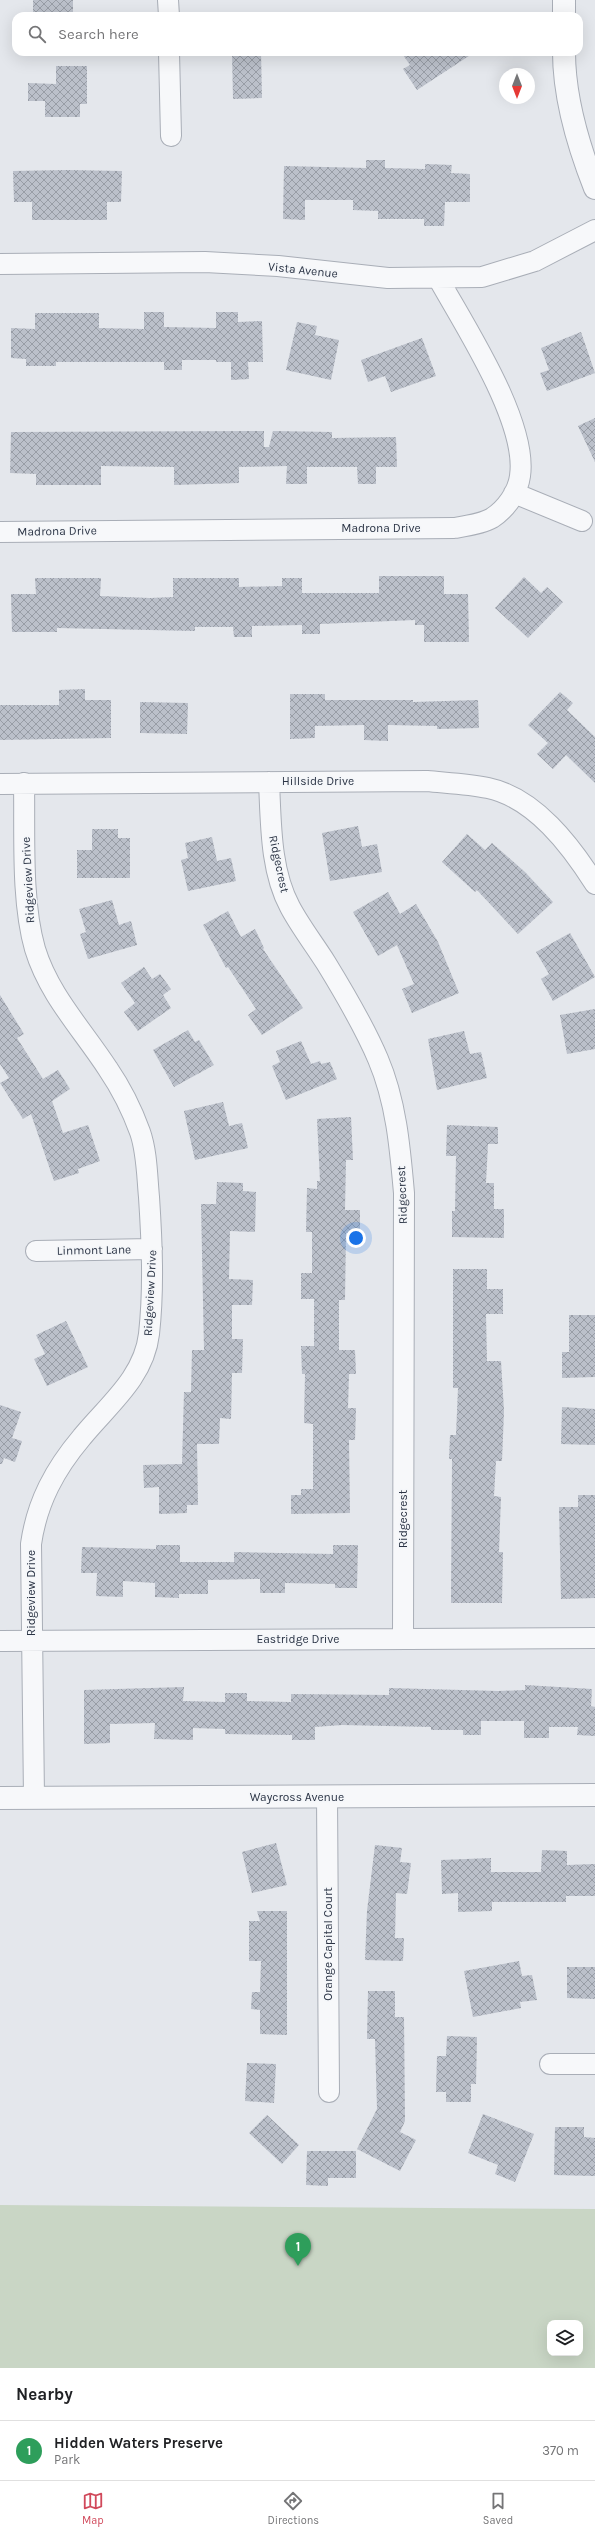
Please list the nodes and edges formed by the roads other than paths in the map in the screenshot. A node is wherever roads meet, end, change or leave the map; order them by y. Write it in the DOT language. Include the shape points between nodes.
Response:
graph roads {
  1 [pos="168,0"];
  2 [pos="564,0"];
  3 [pos="169,12"];
  4 [pos="564,12"];
  5 [pos="169,56"];
  6 [pos="564,56"];
  7 [pos="172,136"];
  8 [pos="595,188"];
  9 [pos="595,230"];
  10 [pos="0,264"];
  11 [pos="438,278"];
  12 [pos="514,493"];
  13 [pos="582,521"];
  14 [pos="0,532"];
  15 [pos="269,782"];
  16 [pos="24,783"];
  17 [pos="0,784"];
  18 [pos="595,884"];
  19 [pos="152,1249"];
  20 [pos="36,1251"];
  21 [pos="595,1638"];
  22 [pos="403,1639"];
  23 [pos="0,1641"];
  24 [pos="31,1641"];
  25 [pos="595,1795"];
  26 [pos="327,1796"];
  27 [pos="0,1798"];
  28 [pos="34,1798"];
  29 [pos="550,2064"];
  30 [pos="595,2064"];
  31 [pos="329,2092"];
  1 -- 3 [label="street"];
  2 -- 4 [label="street"];
  5 -- 7 [label="street"];
  6 -- 8 [label="street" via="570,109"];
  9 -- 11 [label="street, Vista Avenue" via="535,261 494,275 482,278"];
  10 -- 11 [label="street, Vista Avenue" via="205,262 278,266 388,278"];
  11 -- 12 [label="street, Madrona Drive" via="487,368 509,415 520,458 520,475"];
  12 -- 13 [label="street"];
  12 -- 14 [label="street, Madrona Drive" via="492,518 454,528"];
  15 -- 16 [label="street, Hillside Drive"];
  15 -- 18 [label="street, Hillside Drive" via="427,781 489,788 521,803 555,828"];
  15 -- 22 [label="street, Ridgecrest" via="272,841 289,906 326,963 366,1033 381,1066 398,1134 404,1193"];
  16 -- 17 [label="street, Hillside Drive"];
  16 -- 19 [label="street, Ridgeview Drive" via="29,923 36,950 62,1006 108,1069 130,1107 140,1134 146,1164"];
  19 -- 20 [label="street, Linmont Lane"];
  19 -- 24 [label="street, Ridgeview Drive" via="149,1337 144,1354 136,1371 114,1402 67,1456 45,1491 35,1517 30,1544"];
  21 -- 22 [label="street, Eastridge Drive"];
  22 -- 24 [label="street, Eastridge Drive"];
  23 -- 24 [label="street, Eastridge Drive"];
  24 -- 28 [label="street, Ridgeview Drive"];
  25 -- 26 [label="street, Waycross Avenue"];
  26 -- 28 [label="street, Waycross Avenue"];
  26 -- 31 [label="street, Orange Capital Court"];
  27 -- 28 [label="street, Waycross Avenue"];
  29 -- 30 [label="street"];
}
